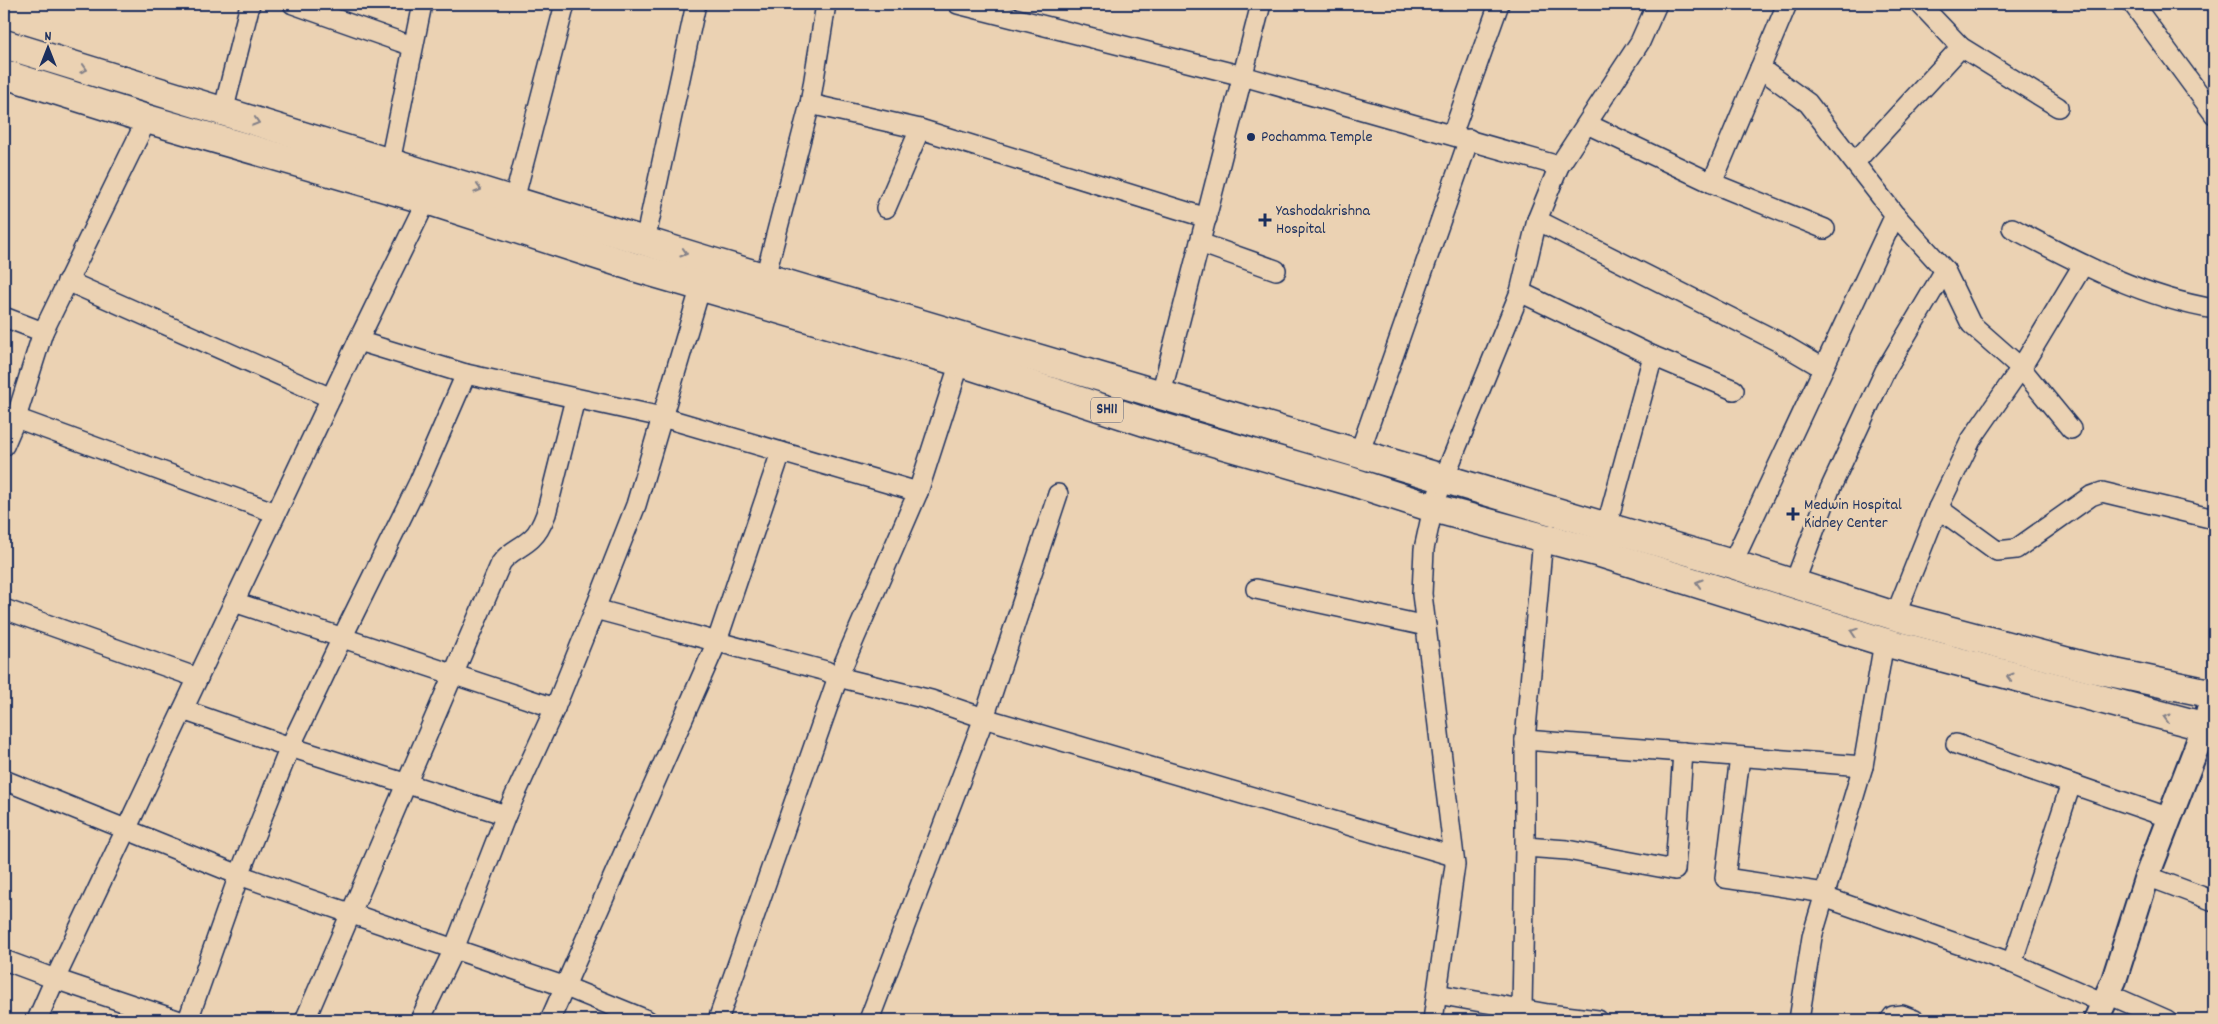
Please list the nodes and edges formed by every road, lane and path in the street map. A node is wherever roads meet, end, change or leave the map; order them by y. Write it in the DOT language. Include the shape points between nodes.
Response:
graph roads {
  1 [pos="250,4"];
  2 [pos="294,4"];
  3 [pos="422,4"];
  4 [pos="565,4"];
  5 [pos="696,4"];
  6 [pos="823,4"];
  7 [pos="958,4"];
  8 [pos="1261,4"];
  9 [pos="1499,4"];
  10 [pos="1657,4"];
  11 [pos="1787,4"];
  12 [pos="1920,4"];
  13 [pos="2142,8"];
  14 [pos="4,44"];
  15 [pos="412,46"];
  16 [pos="1961,47"];
  17 [pos="1760,68"];
  18 [pos="4,74"];
  19 [pos="1243,76"];
  20 [pos="810,104"];
  21 [pos="2058,107"];
  22 [pos="223,112"];
  23 [pos="2214,114"];
  24 [pos="147,119"];
  25 [pos="1587,124"];
  26 [pos="920,129"];
  27 [pos="1461,137"];
  28 [pos="390,162"];
  29 [pos="1855,162"];
  30 [pos="1559,166"];
  31 [pos="1712,183"];
  32 [pos="433,188"];
  33 [pos="514,200"];
  34 [pos="886,208"];
  35 [pos="1896,215"];
  36 [pos="1207,218"];
  37 [pos="1537,220"];
  38 [pos="2012,228"];
  39 [pos="1825,229"];
  40 [pos="644,241"];
  41 [pos="1200,243"];
  42 [pos="2083,265"];
  43 [pos="1276,270"];
  44 [pos="1945,270"];
  45 [pos="66,281"];
  46 [pos="701,286"];
  47 [pos="762,290"];
  48 [pos="1520,292"];
  49 [pos="2214,309"];
  50 [pos="4,317"];
  51 [pos="43,332"];
  52 [pos="358,341"];
  53 [pos="1653,356"];
  54 [pos="960,362"];
  55 [pos="1824,368"];
  56 [pos="2021,368"];
  57 [pos="466,374"];
  58 [pos="1734,390"];
  59 [pos="1161,394"];
  60 [pos="331,398"];
  61 [pos="575,399"];
  62 [pos="10,416"];
  63 [pos="662,417"];
  64 [pos="2070,430"];
  65 [pos="4,446"];
  66 [pos="781,452"];
  67 [pos="1359,454"];
  68 [pos="1444,478"];
  69 [pos="918,492"];
  70 [pos="1058,494"];
  71 [pos="1433,508"];
  72 [pos="1938,508"];
  73 [pos="276,513"];
  74 [pos="2214,519"];
  75 [pos="1606,528"];
  76 [pos="1543,538"];
  77 [pos="1732,564"];
  78 [pos="1794,584"];
  79 [pos="1256,589"];
  80 [pos="234,602"];
  81 [pos="4,609"];
  82 [pos="594,609"];
  83 [pos="1894,616"];
  84 [pos="1426,626"];
  85 [pos="342,638"];
  86 [pos="1884,642"];
  87 [pos="716,644"];
  88 [pos="454,675"];
  89 [pos="838,676"];
  90 [pos="198,678"];
  91 [pos="2214,693"];
  92 [pos="556,708"];
  93 [pos="183,710"];
  94 [pos="984,718"];
  95 [pos="2209,728"];
  96 [pos="1525,740"];
  97 [pos="1956,744"];
  98 [pos="290,748"];
  99 [pos="1682,752"];
  100 [pos="1740,757"];
  101 [pos="1863,766"];
  102 [pos="4,780"];
  103 [pos="2072,784"];
  104 [pos="407,785"];
  105 [pos="506,815"];
  106 [pos="2170,818"];
  107 [pos="126,829"];
  108 [pos="1526,847"];
  109 [pos="1453,856"];
  110 [pos="239,875"];
  111 [pos="2147,876"];
  112 [pos="1825,895"];
  113 [pos="2214,901"];
  114 [pos="350,914"];
  115 [pos="454,948"];
  116 [pos="4,960"];
  117 [pos="2012,963"];
  118 [pos="55,979"];
  119 [pos="566,987"];
  120 [pos="1437,994"];
  121 [pos="2103,1006"];
  122 [pos="1522,1008"];
  123 [pos="37,1020"];
  124 [pos="177,1020"];
  125 [pos="188,1020"];
  126 [pos="306,1020"];
  127 [pos="420,1020"];
  128 [pos="550,1020"];
  129 [pos="647,1020"];
  130 [pos="718,1020"];
  131 [pos="869,1020"];
  132 [pos="1433,1020"];
  133 [pos="1598,1020"];
  134 [pos="1799,1020"];
  135 [pos="1890,1020"];
  136 [pos="1915,1020"];
  137 [pos="2168,1020"];
  1 -- 22 [label="street"];
  2 -- 15 [label="street"];
  3 -- 15 [label="street"];
  4 -- 33 [label="street"];
  5 -- 40 [label="street"];
  6 -- 20 [label="street"];
  7 -- 19 [label="street"];
  8 -- 19 [label="street"];
  9 -- 27 [label="street"];
  10 -- 25 [label="street" via="1640,42"];
  11 -- 17 [label="street"];
  12 -- 16 [label="street"];
  13 -- 23 [label="street"];
  14 -- 22 [label="main road, SH11, one-way"];
  15 -- 28 [label="street"];
  16 -- 21 [label="street"];
  16 -- 29 [label="street"];
  17 -- 29 [label="street" via="1808,103"];
  17 -- 31 [label="street"];
  18 -- 24 [label="main road, SH11"];
  19 -- 27 [label="street"];
  19 -- 36 [label="street"];
  20 -- 26 [label="street"];
  20 -- 47 [label="street"];
  22 -- 28 [label="main road, SH11, one-way"];
  24 -- 32 [label="main road, SH11"];
  24 -- 45 [label="street"];
  25 -- 30 [label="street"];
  25 -- 31 [label="street"];
  26 -- 34 [label="street"];
  26 -- 36 [label="street"];
  27 -- 30 [label="street"];
  27 -- 67 [label="street"];
  28 -- 32 [label="main road, SH11"];
  29 -- 35 [label="street"];
  30 -- 37 [label="street"];
  31 -- 39 [label="street"];
  32 -- 33 [label="main road, SH11, one-way"];
  32 -- 46 [label="main road, SH11"];
  32 -- 52 [label="street"];
  33 -- 40 [label="main road, SH11"];
  35 -- 44 [label="street"];
  35 -- 55 [label="street"];
  36 -- 41 [label="street"];
  37 -- 48 [label="street"];
  37 -- 55 [label="street"];
  38 -- 42 [label="street"];
  40 -- 47 [label="main road, SH11, one-way"];
  41 -- 43 [label="street"];
  41 -- 59 [label="street"];
  42 -- 49 [label="street" via="2181,304"];
  42 -- 56 [label="street"];
  44 -- 56 [label="street" via="1971,324"];
  44 -- 78 [label="street" via="1885,371 1830,489"];
  45 -- 51 [label="street"];
  45 -- 60 [label="street"];
  46 -- 47 [label="main road, SH11"];
  46 -- 63 [label="street"];
  47 -- 54 [label="main road, SH11"];
  47 -- 59 [label="main road, SH11"];
  48 -- 53 [label="street"];
  48 -- 68 [label="street"];
  50 -- 51 [label="street"];
  51 -- 62 [label="street"];
  52 -- 57 [label="street"];
  52 -- 60 [label="street"];
  53 -- 58 [label="street"];
  53 -- 75 [label="street"];
  54 -- 69 [label="street"];
  54 -- 71 [label="main road, SH11" via="1151,424"];
  55 -- 77 [label="street"];
  56 -- 64 [label="street"];
  56 -- 72 [label="street" via="1971,440"];
  57 -- 61 [label="street"];
  57 -- 85 [label="street" via="419,482"];
  59 -- 67 [label="main road, SH11"];
  60 -- 73 [label="street"];
  61 -- 63 [label="street"];
  61 -- 88 [label="street" via="546,514 533,538 507,555 501,563"];
  62 -- 65 [label="street"];
  62 -- 73 [label="street"];
  63 -- 66 [label="street"];
  63 -- 82 [label="street" via="636,505"];
  66 -- 69 [label="street"];
  66 -- 87 [label="street"];
  67 -- 68 [label="main road, SH11"];
  68 -- 71 [label="street"];
  68 -- 75 [label="main road, SH11"];
  69 -- 89 [label="street"];
  70 -- 94 [label="street"];
  71 -- 76 [label="main road, SH11"];
  71 -- 84 [label="street" via="1424,549 1422,594"];
  72 -- 74 [label="street" via="1997,551 2016,549 2091,496 2102,492"];
  72 -- 83 [label="street"];
  73 -- 80 [label="street"];
  75 -- 77 [label="main road, SH11"];
  86 -- 76 [label="main road, SH11, one-way" via="1720,589"];
  76 -- 96 [label="street"];
  77 -- 78 [label="main road, SH11"];
  78 -- 83 [label="main road, SH11"];
  79 -- 84 [label="street"];
  80 -- 85 [label="street"];
  80 -- 90 [label="street"];
  81 -- 90 [label="street"];
  82 -- 87 [label="street"];
  82 -- 92 [label="street"];
  83 -- 91 [label="main road, SH11" via="2091,668"];
  84 -- 109 [label="street"];
  85 -- 88 [label="street"];
  85 -- 98 [label="street"];
  95 -- 86 [label="main road, SH11, one-way"];
  86 -- 101 [label="street"];
  87 -- 89 [label="street"];
  87 -- 119 [label="street"];
  88 -- 92 [label="street"];
  88 -- 104 [label="street"];
  89 -- 94 [label="street" via="931,700"];
  89 -- 130 [label="street"];
  90 -- 93 [label="street"];
  91 -- 95 [label="street"];
  92 -- 105 [label="street"];
  93 -- 98 [label="street"];
  93 -- 107 [label="street"];
  94 -- 109 [label="street"];
  94 -- 131 [label="street"];
  95 -- 106 [label="street"];
  96 -- 99 [label="street"];
  96 -- 108 [label="street"];
  97 -- 103 [label="street"];
  98 -- 104 [label="street"];
  98 -- 110 [label="street"];
  99 -- 100 [label="street"];
  99 -- 108 [label="street" via="1675,870 1567,850"];
  100 -- 101 [label="street"];
  100 -- 112 [label="street" via="1725,878"];
  101 -- 112 [label="street"];
  102 -- 107 [label="street"];
  103 -- 106 [label="street"];
  103 -- 117 [label="street"];
  104 -- 105 [label="street"];
  104 -- 114 [label="street"];
  105 -- 115 [label="street"];
  106 -- 111 [label="street"];
  107 -- 110 [label="street"];
  107 -- 118 [label="street"];
  108 -- 122 [label="street"];
  109 -- 120 [label="street" via="1455,865"];
  110 -- 114 [label="street"];
  110 -- 125 [label="street"];
  111 -- 113 [label="street"];
  111 -- 121 [label="street"];
  112 -- 117 [label="street"];
  112 -- 134 [label="street" via="1812,937"];
  114 -- 115 [label="street"];
  114 -- 126 [label="street"];
  115 -- 119 [label="street"];
  115 -- 127 [label="street"];
  116 -- 118 [label="street"];
  117 -- 121 [label="street"];
  118 -- 123 [label="street"];
  118 -- 124 [label="street"];
  119 -- 128 [label="street"];
  119 -- 129 [label="street"];
  120 -- 122 [label="street"];
  120 -- 132 [label="street"];
  121 -- 137 [label="street"];
  122 -- 133 [label="street"];
  135 -- 136 [label="street" via="1893,1016 1902,1015"];
}
